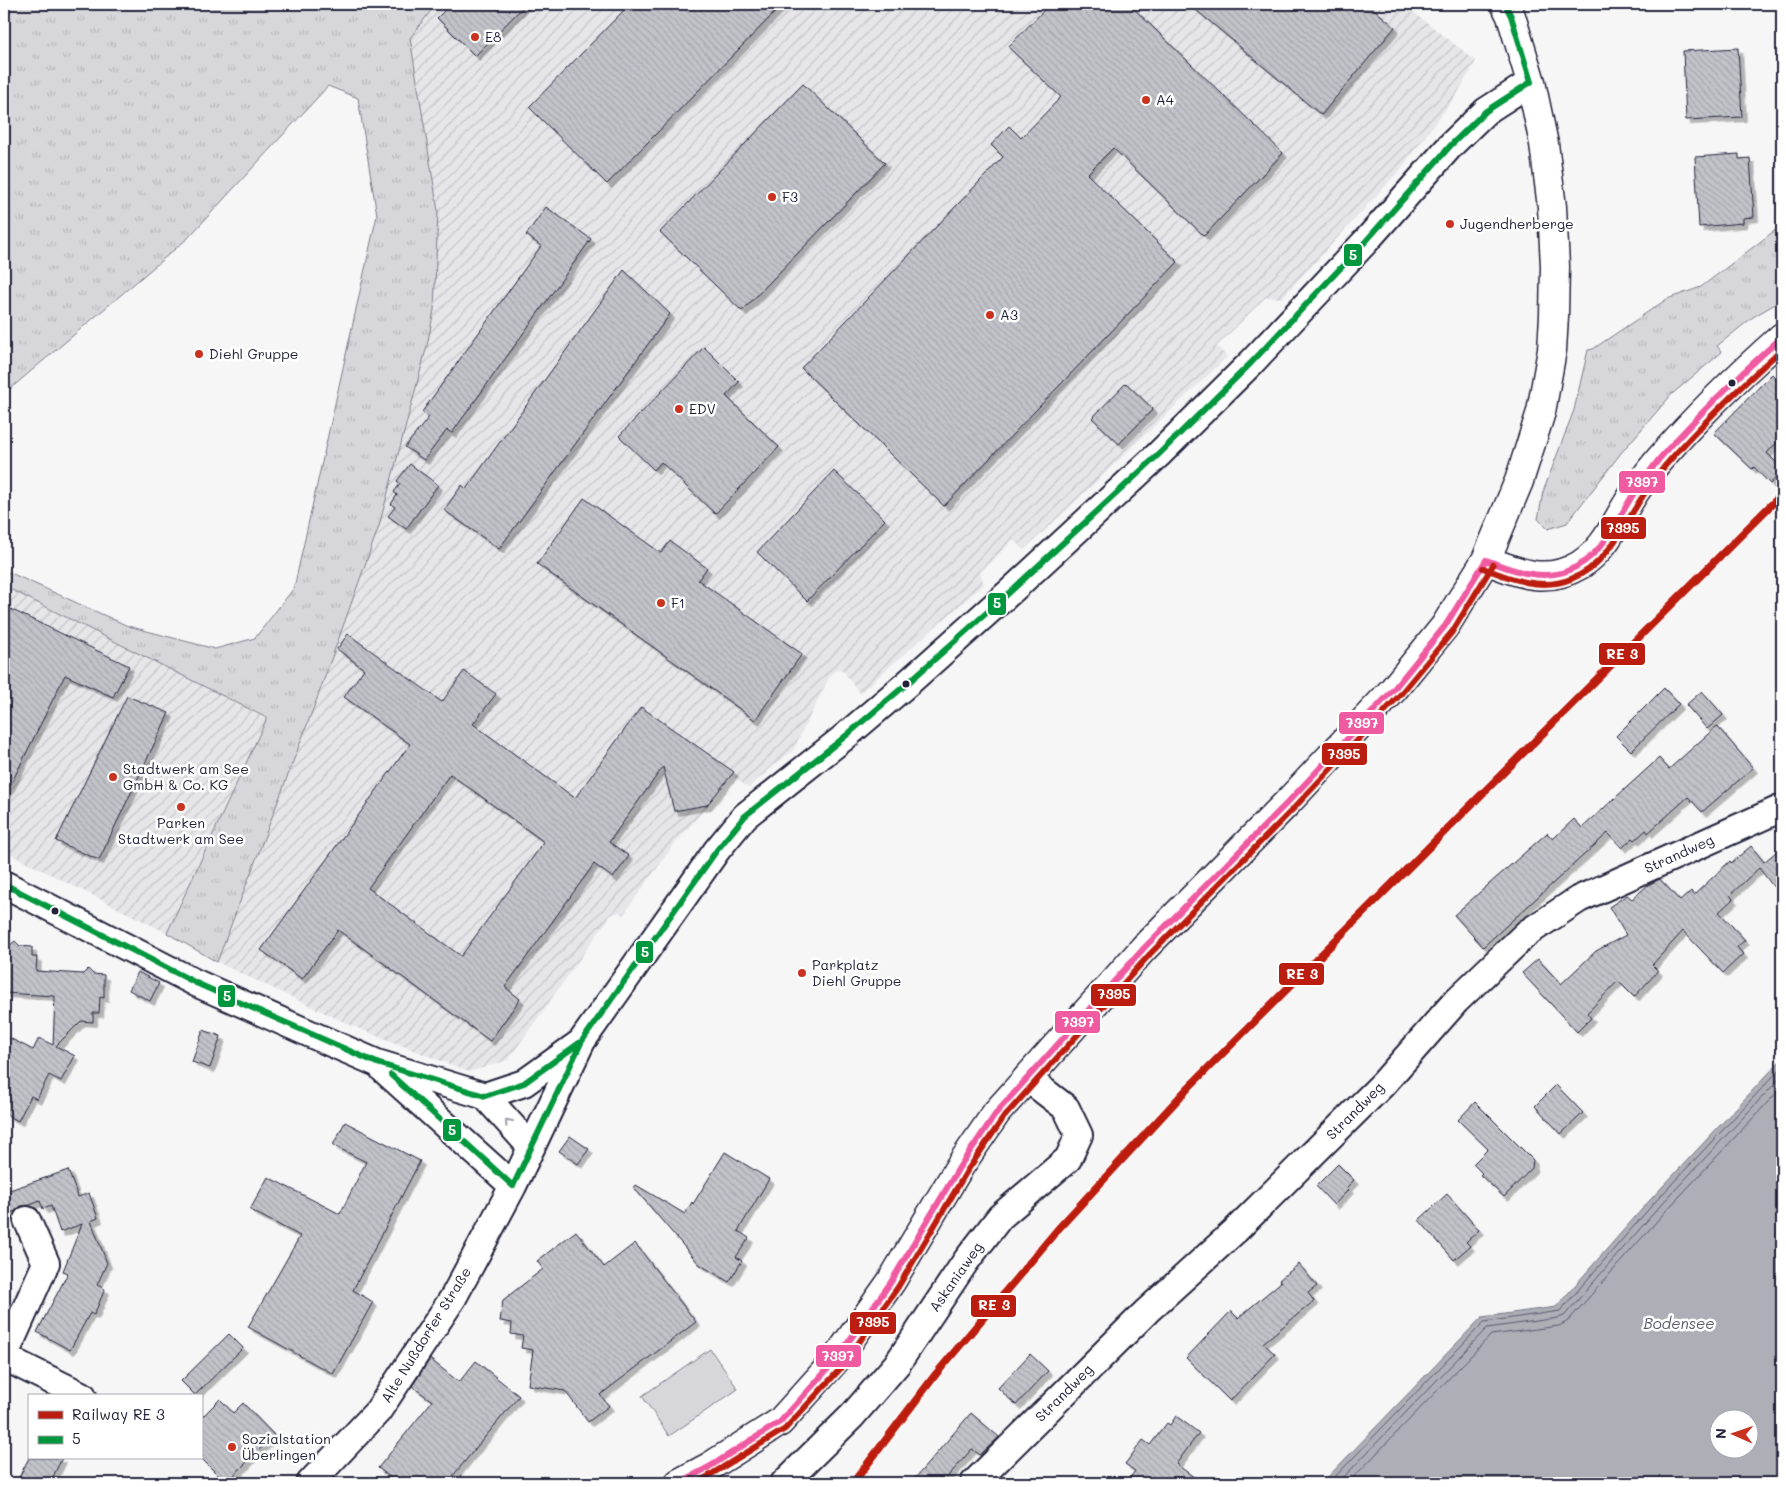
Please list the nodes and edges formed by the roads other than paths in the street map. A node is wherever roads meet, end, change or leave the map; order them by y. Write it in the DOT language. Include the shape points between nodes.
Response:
graph roads {
  1 [pos="1505,4"];
  2 [pos="1531,82"];
  3 [pos="1782,337"];
  4 [pos="1486,560"];
  5 [pos="1782,808"];
  6 [pos="4,884"];
  7 [pos="582,1041"];
  8 [pos="377,1063"];
  9 [pos="1028,1078"];
  10 [pos="485,1096"];
  11 [pos="531,1147"];
  12 [pos="514,1186"];
  13 [pos="27,1220"];
  14 [pos="4,1357"];
  15 [pos="80,1394"];
  16 [pos="683,1481"];
  17 [pos="310,1483"];
  18 [pos="784,1483"];
  19 [pos="974,1483"];
  1 -- 2 [label="street"];
  2 -- 4 [label="street" via="1544,144 1552,207 1555,266 1552,350 1541,412 1519,481"];
  2 -- 7 [label="street, Alte Nußdorfer Straße" via="1486,111 1451,145 1251,363 1158,455 902,688 745,816 717,850"];
  3 -- 4 [label="street" via="1737,377 1658,460 1608,539 1579,565 1543,576 1521,573"];
  4 -- 9 [label="street" via="1445,626 1393,690 1144,948"];
  5 -- 19 [label="street, Strandweg" via="1579,899 1527,933 1456,1000 1383,1084"];
  6 -- 8 [label="street" via="196,983"];
  7 -- 10 [label="street" via="524,1082"];
  7 -- 11 [label="street, Alte Nußdorfer Straße"];
  8 -- 10 [label="street"];
  8 -- 12 [label="street"];
  9 -- 16 [label="street" via="997,1112 960,1166 891,1282 834,1362 780,1422"];
  9 -- 18 [label="street, Askaniaweg" via="1066,1108 1079,1135 1068,1159 1000,1217 966,1261 897,1364 852,1416"];
  11 -- 10 [label="street, one-way"];
  11 -- 12 [label="street, Alte Nußdorfer Straße"];
  12 -- 17 [label="street, Alte Nußdorfer Straße" via="453,1298 378,1411"];
  13 -- 14 [label="street" via="46,1263"];
  14 -- 15 [label="street"];
}
